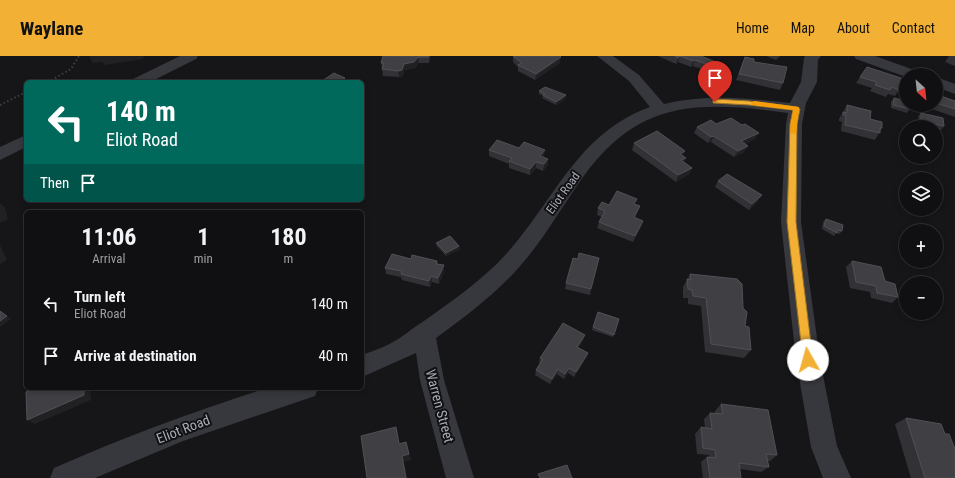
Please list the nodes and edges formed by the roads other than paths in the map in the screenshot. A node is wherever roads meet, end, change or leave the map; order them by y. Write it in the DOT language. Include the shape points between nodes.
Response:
graph roads {
  1 [pos="191,56"];
  2 [pos="604,56"];
  3 [pos="814,56"];
  4 [pos="861,56"];
  5 [pos="899,69"];
  6 [pos="142,80"];
  7 [pos="943,85"];
  8 [pos="955,89"];
  9 [pos="660,109"];
  10 [pos="797,109"];
  11 [pos="24,141"];
  12 [pos="0,154"];
  13 [pos="424,334"];
  14 [pos="364,365"];
  15 [pos="300,390"];
  16 [pos="64,478"];
  17 [pos="460,478"];
  18 [pos="837,478"];
  1 -- 6 [label="street"];
  2 -- 9 [label="street" via="634,78"];
  3 -- 10 [label="street" via="811,58 809,82"];
  4 -- 5 [label="street"];
  7 -- 8 [label="street"];
  9 -- 10 [label="street, Eliot Road" via="715,102"];
  9 -- 13 [label="street, Eliot Road" via="638,117 612,133 594,151 524,249 491,281"];
  10 -- 18 [label="street" via="794,124 791,222 808,360 824,447"];
  11 -- 12 [label="street"];
  13 -- 14 [label="street, Eliot Road" via="402,349"];
  13 -- 17 [label="street, Warren Street" via="432,380"];
  15 -- 16 [label="street, Eliot Road" via="221,415 108,457"];
}
